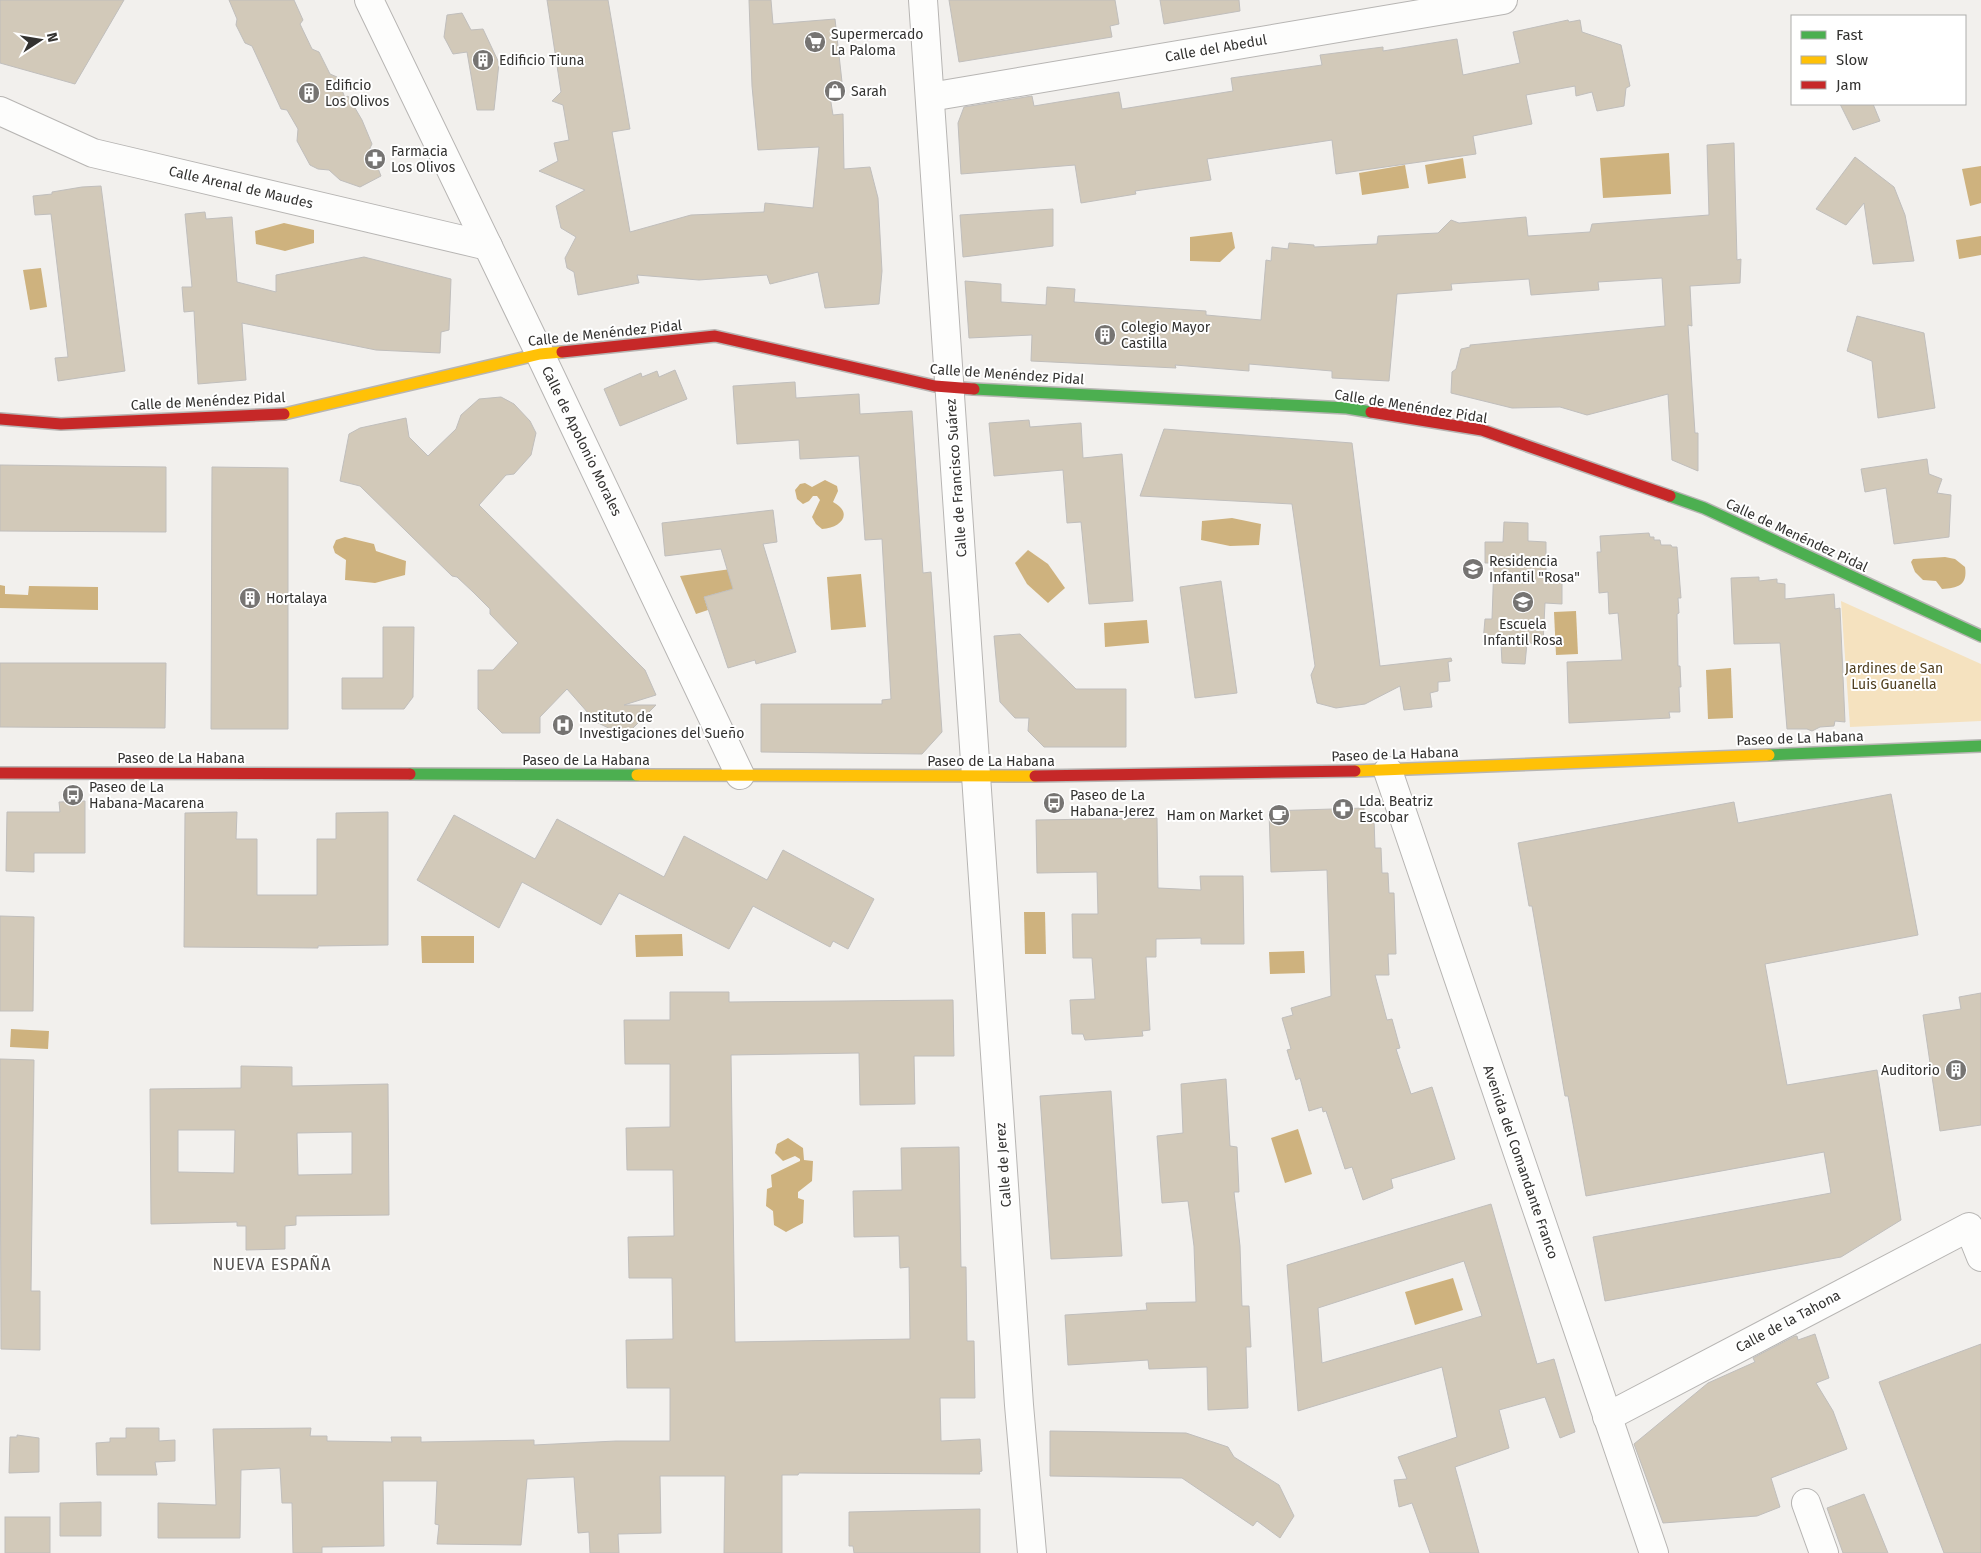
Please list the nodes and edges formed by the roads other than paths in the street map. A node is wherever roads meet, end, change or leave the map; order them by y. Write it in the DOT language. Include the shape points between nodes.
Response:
graph roads {
  1 [pos="369,0"];
  2 [pos="923,0"];
  3 [pos="1503,0"];
  4 [pos="930,97"];
  5 [pos="0,111"];
  6 [pos="488,246"];
  7 [pos="540,354"];
  8 [pos="950,387"];
  9 [pos="0,419"];
  10 [pos="1981,636"];
  11 [pos="1981,746"];
  12 [pos="1388,771"];
  13 [pos="0,773"];
  14 [pos="740,775"];
  15 [pos="976,777"];
  16 [pos="1981,1257"];
  17 [pos="1607,1417"];
  18 [pos="1806,1503"];
  19 [pos="1032,1553"];
  20 [pos="1654,1553"];
  21 [pos="1824,1553"];
  1 -- 6 [label="street, Calle de Apolonio Morales"];
  2 -- 4 [label="street, Calle de Francisco Suárez"];
  3 -- 4 [label="street, Calle del Abedul"];
  4 -- 8 [label="street, Calle de Francisco Suárez"];
  5 -- 6 [label="street, Calle Arenal de Maudes" via="93,152"];
  6 -- 7 [label="street, Calle de Apolonio Morales"];
  7 -- 8 [label="street, Calle de Menéndez Pidal" via="715,336"];
  7 -- 9 [label="street, Calle de Menéndez Pidal" via="282,414 61,424"];
  7 -- 14 [label="street, Calle de Apolonio Morales"];
  8 -- 10 [label="street, Calle de Menéndez Pidal" via="1347,408 1482,430 1704,508"];
  8 -- 15 [label="street, Calle de Francisco Suárez"];
  11 -- 12 [label="street, Paseo de La Habana"];
  12 -- 15 [label="street, Paseo de La Habana"];
  12 -- 17 [label="street, Avenida del Comandante Franco"];
  13 -- 14 [label="street, Paseo de La Habana"];
  14 -- 15 [label="street, Paseo de La Habana"];
  15 -- 19 [label="street, Calle de Jerez"];
  16 -- 17 [label="street, Calle de la Tahona" via="1969,1227"];
  17 -- 20 [label="street, Avenida del Comandante Franco"];
  18 -- 21 [label="street"];
}
